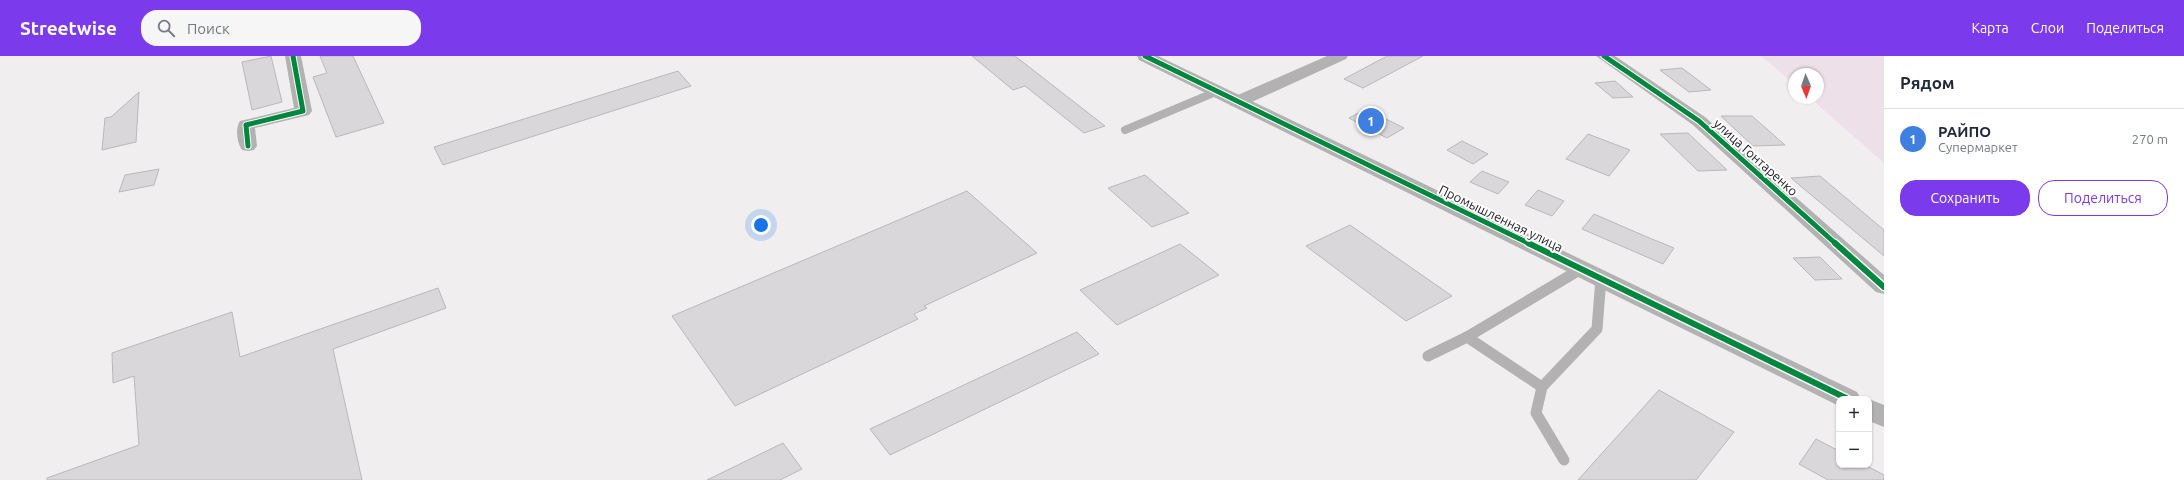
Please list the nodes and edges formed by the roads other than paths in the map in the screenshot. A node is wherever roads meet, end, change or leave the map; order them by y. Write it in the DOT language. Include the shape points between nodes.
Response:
graph roads {
  1 [pos="293,56"];
  2 [pos="1145,56"];
  3 [pos="1340,56"];
  4 [pos="1604,56"];
  5 [pos="1218,92"];
  6 [pos="1237,102"];
  7 [pos="1125,130"];
  8 [pos="248,146"];
  9 [pos="1581,269"];
  10 [pos="1601,278"];
  11 [pos="1884,287"];
  12 [pos="1467,337"];
  13 [pos="1428,356"];
  14 [pos="1542,387"];
  15 [pos="1842,396"];
  16 [pos="1872,411"];
  17 [pos="1884,417"];
  18 [pos="1564,460"];
  1 -- 8 [label="street" via="303,112 246,125"];
  2 -- 5 [label="street, Промышленная улица"];
  3 -- 6 [label="street"];
  4 -- 11 [label="street, улица Гонтаренко" via="1699,121"];
  5 -- 6 [label="street, Промышленная улица"];
  5 -- 7 [label="lane"];
  6 -- 9 [label="street, Промышленная улица"];
  9 -- 10 [label="street, Промышленная улица"];
  9 -- 12 [label="lane"];
  10 -- 14 [label="lane" via="1597,329"];
  10 -- 15 [label="street, Промышленная улица"];
  12 -- 13 [label="lane"];
  12 -- 14 [label="lane"];
  14 -- 18 [label="lane" via="1536,412"];
  16 -- 17 [label="street"];
}
